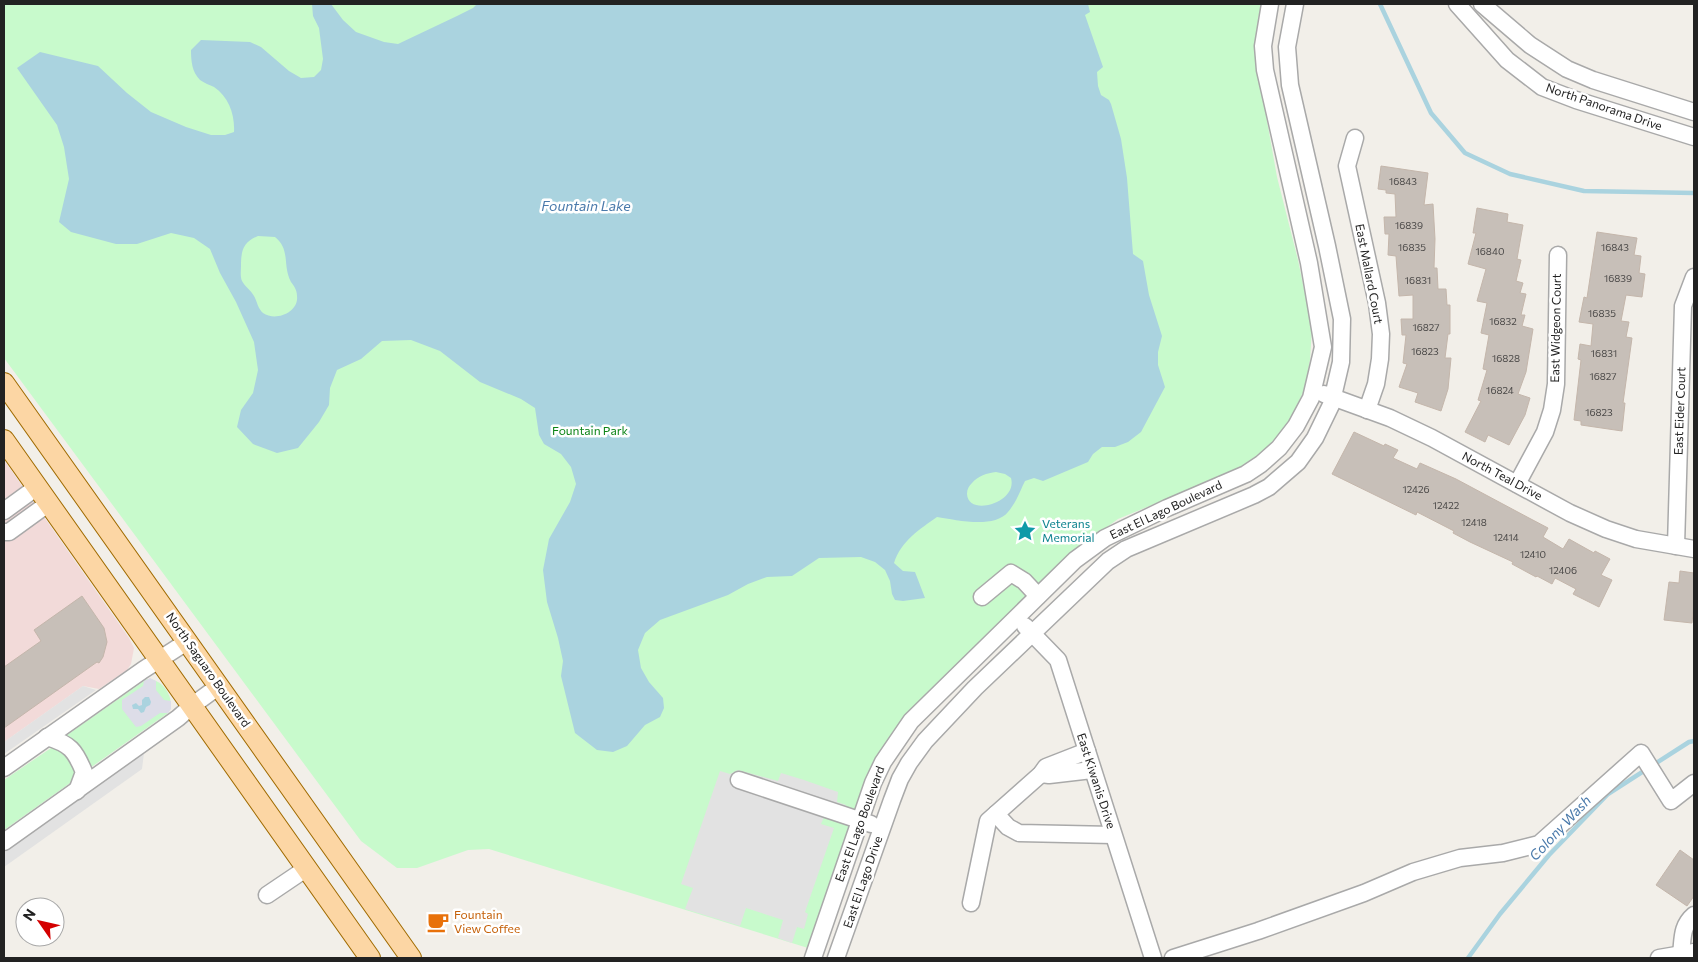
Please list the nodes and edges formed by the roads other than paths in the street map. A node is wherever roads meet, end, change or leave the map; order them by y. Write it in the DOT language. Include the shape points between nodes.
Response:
graph roads {
  1 [pos="1270,4"];
  2 [pos="1295,4"];
  3 [pos="1457,4"];
  4 [pos="1482,4"];
  5 [pos="1694,112"];
  6 [pos="1694,137"];
  7 [pos="1355,138"];
  8 [pos="1558,255"];
  9 [pos="1694,277"];
  10 [pos="4,383"];
  11 [pos="1313,390"];
  12 [pos="1333,397"];
  13 [pos="1367,410"];
  14 [pos="4,440"];
  15 [pos="1246,474"];
  16 [pos="1517,484"];
  17 [pos="43,495"];
  18 [pos="1254,495"];
  19 [pos="4,511"];
  20 [pos="4,532"];
  21 [pos="1676,546"];
  22 [pos="1694,549"];
  23 [pos="1038,596"];
  24 [pos="982,597"];
  25 [pos="1017,617"];
  26 [pos="1032,633"];
  27 [pos="188,641"];
  28 [pos="160,660"];
  29 [pos="219,686"];
  30 [pos="193,705"];
  31 [pos="47,737"];
  32 [pos="1087,751"];
  33 [pos="4,768"];
  34 [pos="1092,770"];
  35 [pos="1042,774"];
  36 [pos="738,780"];
  37 [pos="1694,783"];
  38 [pos="76,791"];
  39 [pos="996,814"];
  40 [pos="860,820"];
  41 [pos="882,828"];
  42 [pos="1114,836"];
  43 [pos="4,842"];
  44 [pos="307,868"];
  45 [pos="267,895"];
  46 [pos="971,903"];
  47 [pos="1694,916"];
  48 [pos="823,930"];
  49 [pos="844,935"];
  50 [pos="1688,953"];
  51 [pos="370,958"];
  52 [pos="411,958"];
  53 [pos="813,958"];
  54 [pos="836,958"];
  55 [pos="1153,958"];
  56 [pos="1173,958"];
  57 [pos="1659,958"];
  1 -- 11 [label="street, East El Lago Boulevard" via="1263,46 1265,70 1309,263 1323,348"];
  2 -- 12 [label="street, East El Lago Boulevard" via="1287,47 1290,86 1342,319 1341,362"];
  3 -- 6 [label="street, North Panorama Drive" via="1507,60 1542,87"];
  4 -- 5 [label="street, North Panorama Drive" via="1530,45 1566,69"];
  7 -- 13 [label="street, East Mallard Court" via="1347,166 1381,334 1376,384"];
  8 -- 16 [label="street, East Widgeon Court" via="1556,384 1552,410 1545,432"];
  9 -- 21 [label="street, East Eider Court" via="1683,306"];
  10 -- 27 [label="main road, North Saguaro Boulevard"];
  11 -- 12 [label="street, North Teal Drive"];
  11 -- 15 [label="street, East El Lago Boulevard" via="1296,426 1278,448"];
  12 -- 13 [label="street, North Teal Drive"];
  12 -- 18 [label="street, East El Lago Boulevard" via="1315,438 1298,462 1269,488"];
  13 -- 16 [label="street, North Teal Drive" via="1432,438"];
  14 -- 17 [label="main road"];
  15 -- 18 [label="street"];
  15 -- 23 [label="street, East El Lago Boulevard" via="1105,538 1075,560"];
  16 -- 21 [label="street, North Teal Drive" via="1606,529 1636,539"];
  17 -- 19 [label="street"];
  17 -- 20 [label="street" via="9,532"];
  17 -- 28 [label="main road"];
  18 -- 26 [label="street, East El Lago Boulevard" via="1126,549 1093,574"];
  21 -- 22 [label="street, North Teal Drive"];
  23 -- 24 [label="street" via="1011,573"];
  23 -- 25 [label="street, East El Lago Boulevard"];
  25 -- 26 [label="street, East Kiwanis Drive"];
  25 -- 40 [label="street, East El Lago Boulevard" via="911,721 883,762"];
  26 -- 32 [label="street, East Kiwanis Drive" via="1058,660"];
  26 -- 41 [label="street, East El Lago Boulevard" via="925,741 900,779"];
  27 -- 28 [label="street"];
  27 -- 29 [label="main road, North Saguaro Boulevard"];
  28 -- 30 [label="main road"];
  28 -- 31 [label="street"];
  29 -- 30 [label="street"];
  29 -- 52 [label="main road, North Saguaro Boulevard"];
  30 -- 38 [label="street"];
  30 -- 44 [label="main road"];
  31 -- 33 [label="street"];
  31 -- 38 [label="street" via="69,745 78,757 84,772"];
  32 -- 34 [label="street, East Kiwanis Drive"];
  32 -- 35 [label="street" via="1046,767"];
  34 -- 35 [label="street"];
  34 -- 42 [label="street, East Kiwanis Drive"];
  35 -- 39 [label="street"];
  36 -- 40 [label="street"];
  37 -- 56 [label="street" via="1671,800 1641,753 1539,844 1503,853 1460,858 1413,872 1258,931"];
  38 -- 43 [label="street"];
  39 -- 42 [label="street" via="1019,833"];
  39 -- 46 [label="street" via="988,821 984,835"];
  40 -- 41 [label="street"];
  40 -- 48 [label="street, East El Lago Boulevard"];
  41 -- 49 [label="street, East El Lago Drive"];
  42 -- 55 [label="street, East Kiwanis Drive"];
  44 -- 45 [label="street"];
  44 -- 51 [label="main road"];
  47 -- 50 [label="street" via="1685,926"];
  48 -- 49 [label="street"];
  48 -- 53 [label="street, East El Lago Boulevard"];
  49 -- 54 [label="street"];
  50 -- 57 [label="street"];
}
